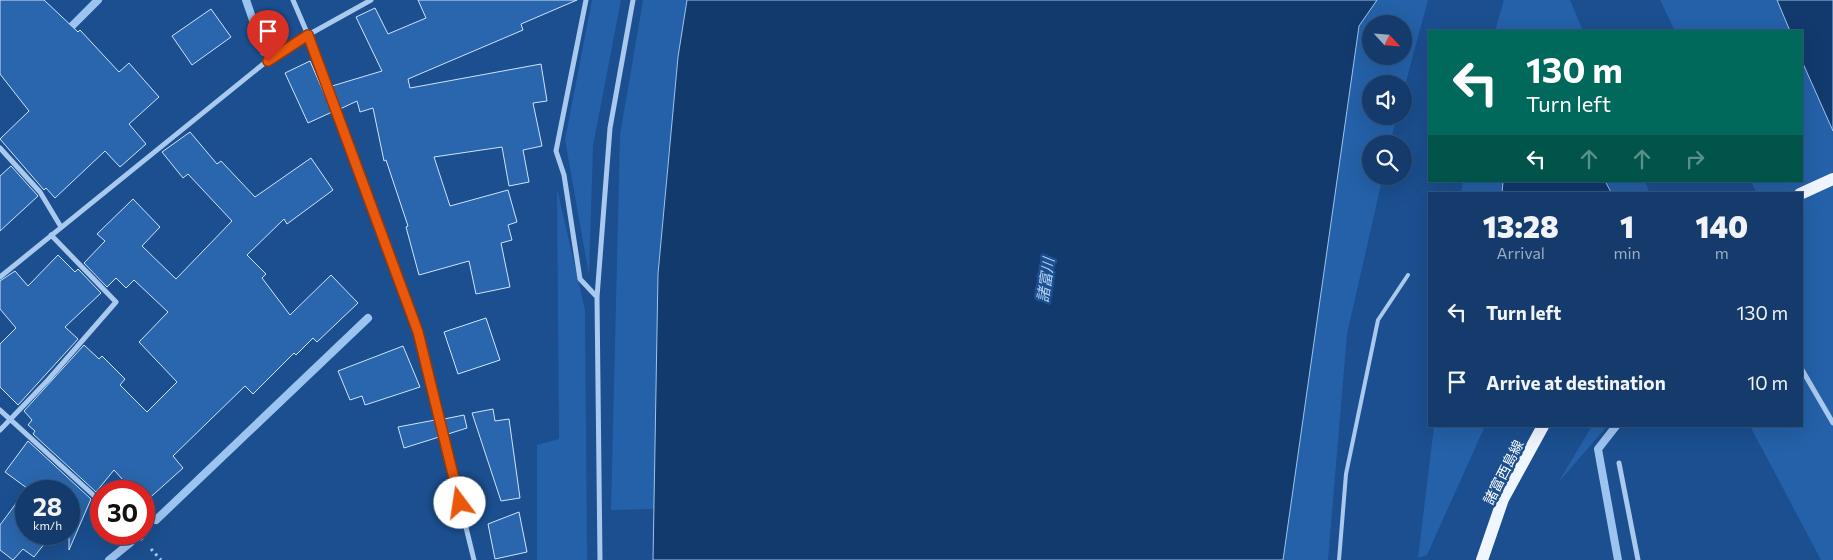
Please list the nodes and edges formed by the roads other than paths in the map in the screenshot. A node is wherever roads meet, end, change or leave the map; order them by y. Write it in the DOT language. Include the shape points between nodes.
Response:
graph roads {
  1 [pos="292,0"];
  2 [pos="371,0"];
  3 [pos="586,0"];
  4 [pos="633,0"];
  5 [pos="308,35"];
  6 [pos="0,148"];
  7 [pos="1833,179"];
  8 [pos="1803,193"];
  9 [pos="61,226"];
  10 [pos="52,235"];
  11 [pos="1408,275"];
  12 [pos="0,277"];
  13 [pos="597,297"];
  14 [pos="1803,371"];
  15 [pos="0,410"];
  16 [pos="9,418"];
  17 [pos="1833,423"];
  18 [pos="1542,427"];
  19 [pos="0,430"];
  20 [pos="1619,463"];
  21 [pos="90,492"];
  22 [pos="474,560"];
  23 [pos="600,560"];
  24 [pos="1339,560"];
  25 [pos="1482,560"];
  26 [pos="1638,560"];
  1 -- 5 [label="street"];
  2 -- 5 [label="street"];
  3 -- 13 [label="street" via="556,151 564,174 580,279"];
  4 -- 13 [label="street" via="610,128"];
  5 -- 9 [label="street" via="268,61"];
  5 -- 22 [label="street" via="418,332"];
  6 -- 9 [label="street" via="40,192"];
  7 -- 8 [label="main road"];
  9 -- 10 [label="street"];
  10 -- 12 [label="street"];
  10 -- 16 [label="street" via="116,302 48,380"];
  11 -- 24 [label="lane" via="1378,320 1346,474"];
  13 -- 23 [label="street"];
  14 -- 17 [label="street"];
  15 -- 16 [label="street"];
  16 -- 19 [label="street"];
  16 -- 21 [label="street"];
  18 -- 25 [label="main road, 諸富西島線" via="1503,499"];
  20 -- 26 [label="street"];
}
